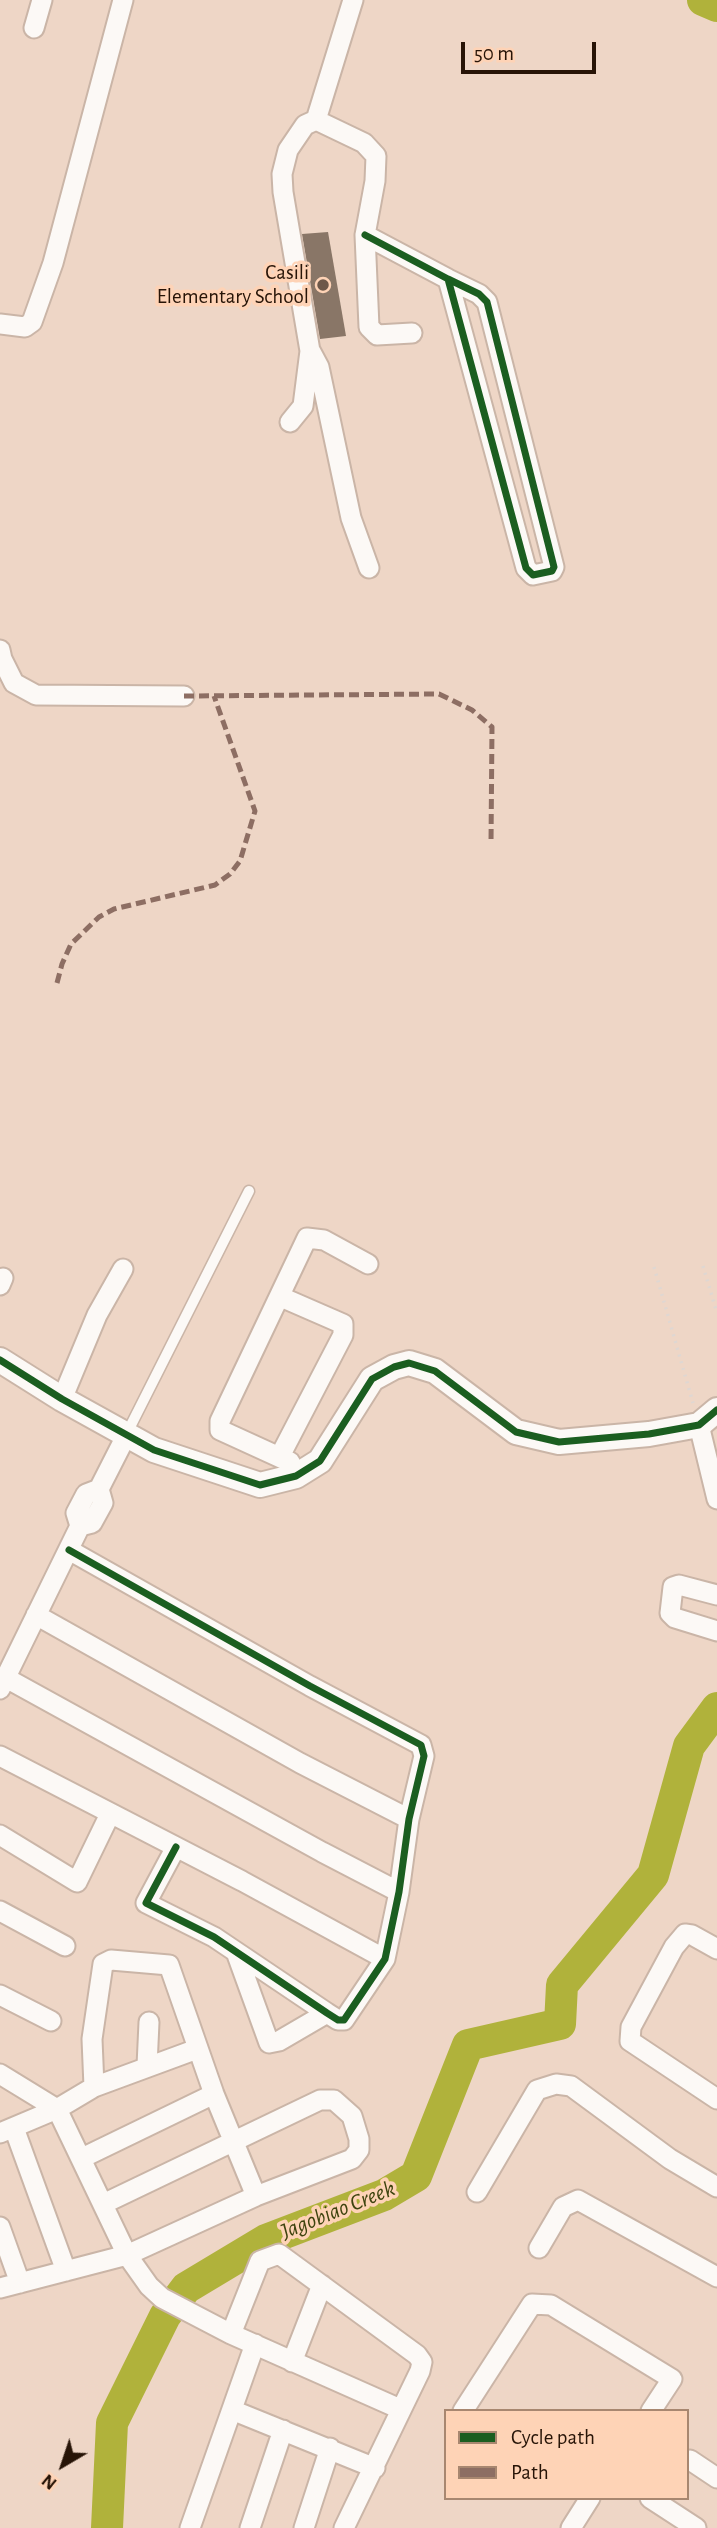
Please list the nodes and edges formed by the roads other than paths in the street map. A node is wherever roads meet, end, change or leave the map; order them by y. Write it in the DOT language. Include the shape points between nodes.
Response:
graph roads {
  1 [pos="42,0"];
  2 [pos="123,0"];
  3 [pos="353,0"];
  4 [pos="34,28"];
  5 [pos="316,120"];
  6 [pos="365,235"];
  7 [pos="448,278"];
  8 [pos="0,324"];
  9 [pos="412,334"];
  10 [pos="310,351"];
  11 [pos="290,422"];
  12 [pos="369,568"];
  13 [pos="0,650"];
  14 [pos="184,696"];
  15 [pos="249,1191"];
  16 [pos="368,1264"];
  17 [pos="123,1269"];
  18 [pos="281,1297"];
  19 [pos="0,1360"];
  20 [pos="62,1399"];
  21 [pos="708,1417"];
  22 [pos="127,1434"];
  23 [pos="280,1456"];
  24 [pos="296,1476"];
  25 [pos="717,1499"];
  26 [pos="69,1550"];
  27 [pos="717,1595"];
  28 [pos="36,1615"];
  29 [pos="717,1631"];
  30 [pos="3,1684"];
  31 [pos="0,1756"];
  32 [pos="110,1814"];
  33 [pos="409,1819"];
  34 [pos="0,1835"];
  35 [pos="176,1847"];
  36 [pos="399,1892"];
  37 [pos="0,1911"];
  38 [pos="65,1946"];
  39 [pos="717,1949"];
  40 [pos="236,1952"];
  41 [pos="385,1959"];
  42 [pos="0,1995"];
  43 [pos="327,2013"];
  44 [pos="51,2021"];
  45 [pos="149,2022"];
  46 [pos="197,2049"];
  47 [pos="146,2066"];
  48 [pos="0,2074"];
  49 [pos="94,2087"];
  50 [pos="214,2094"];
  51 [pos="717,2099"];
  52 [pos="57,2109"];
  53 [pos="7,2130"];
  54 [pos="233,2140"];
  55 [pos="82,2158"];
  56 [pos="717,2187"];
  57 [pos="477,2192"];
  58 [pos="256,2196"];
  59 [pos="103,2204"];
  60 [pos="0,2227"];
  61 [pos="539,2248"];
  62 [pos="127,2255"];
  63 [pos="66,2271"];
  64 [pos="717,2277"];
  65 [pos="20,2283"];
  66 [pos="322,2285"];
  67 [pos="0,2288"];
  68 [pos="231,2334"];
  69 [pos="255,2344"];
  70 [pos="292,2362"];
  71 [pos="400,2409"];
  72 [pos="464,2409"];
  73 [pos="652,2409"];
  74 [pos="232,2410"];
  75 [pos="283,2430"];
  76 [pos="330,2448"];
  77 [pos="690,2460"];
  78 [pos="375,2468"];
  79 [pos="717,2478"];
  80 [pos="653,2500"];
  81 [pos="581,2501"];
  82 [pos="190,2528"];
  83 [pos="250,2528"];
  84 [pos="304,2528"];
  85 [pos="344,2528"];
  86 [pos="571,2528"];
  87 [pos="696,2528"];
  1 -- 4 [label="street"];
  2 -- 8 [label="street" via="53,262 32,322 25,327"];
  3 -- 5 [label="street"];
  5 -- 6 [label="street" via="364,143 376,156"];
  5 -- 10 [label="street" via="305,125 288,150 282,174"];
  6 -- 7 [label="street"];
  6 -- 9 [label="street" via="369,327 377,335"];
  7 -- 7 [label="street" via="487,302 552,571 533,575 526,568"];
  10 -- 11 [label="street" via="303,406"];
  10 -- 12 [label="street" via="319,367 351,518"];
  13 -- 14 [label="street" via="14,682 36,695"];
  15 -- 22 [label="lane"];
  16 -- 18 [label="street" via="324,1240 307,1238"];
  17 -- 20 [label="street" via="97,1315"];
  18 -- 23 [label="street" via="220,1421 220,1430"];
  18 -- 23 [label="street" via="343,1324 343,1335"];
  19 -- 20 [label="street"];
  20 -- 22 [label="street"];
  21 -- 24 [label="street" via="649,1434 559,1442 516,1432 435,1371 409,1363 372,1379 320,1461"];
  21 -- 25 [label="street"];
  22 -- 24 [label="street" via="154,1450 260,1485"];
  22 -- 26 [label="street" via="99,1489 86,1494 76,1513 80,1526"];
  23 -- 24 [label="street" via="290,1462"];
  26 -- 28 [label="street"];
  26 -- 33 [label="street" via="421,1745 424,1756"];
  27 -- 29 [label="street" via="673,1587 670,1613"];
  28 -- 30 [label="street"];
  28 -- 33 [label="street"];
  30 -- 36 [label="street"];
  31 -- 32 [label="street"];
  32 -- 34 [label="street" via="77,1882"];
  32 -- 35 [label="street"];
  33 -- 36 [label="street"];
  35 -- 40 [label="street" via="146,1903"];
  35 -- 41 [label="street"];
  36 -- 41 [label="street"];
  37 -- 38 [label="street"];
  39 -- 51 [label="street" via="685,1934 631,2027 630,2041"];
  40 -- 43 [label="street"];
  40 -- 43 [label="street" via="269,2043"];
  41 -- 43 [label="street" via="344,2020"];
  42 -- 44 [label="street"];
  45 -- 47 [label="street"];
  46 -- 47 [label="street"];
  46 -- 49 [label="street" via="169,1965 111,1960 101,1968 92,2039"];
  46 -- 50 [label="street"];
  47 -- 49 [label="street"];
  48 -- 52 [label="street"];
  49 -- 52 [label="street"];
  50 -- 54 [label="street"];
  50 -- 55 [label="street"];
  52 -- 53 [label="street"];
  52 -- 55 [label="street"];
  53 -- 63 [label="street"];
  54 -- 58 [label="street"];
  54 -- 58 [label="street" via="320,2100 334,2101 352,2116 359,2139 359,2150 352,2159"];
  54 -- 59 [label="street"];
  55 -- 59 [label="street"];
  56 -- 57 [label="street" via="571,2086 556,2084 537,2090"];
  58 -- 62 [label="street"];
  59 -- 62 [label="street"];
  60 -- 65 [label="street"];
  61 -- 64 [label="street" via="563,2207 578,2200"];
  62 -- 63 [label="street"];
  62 -- 68 [label="street" via="162,2298"];
  63 -- 65 [label="street"];
  65 -- 67 [label="street"];
  66 -- 68 [label="street" via="279,2255 266,2258 258,2266"];
  66 -- 70 [label="street"];
  66 -- 71 [label="street" via="422,2362"];
  68 -- 69 [label="street"];
  69 -- 70 [label="street"];
  69 -- 74 [label="street"];
  70 -- 71 [label="street"];
  71 -- 78 [label="street"];
  72 -- 73 [label="street" via="532,2304 551,2305 672,2379"];
  74 -- 75 [label="street"];
  74 -- 82 [label="street"];
  75 -- 76 [label="street"];
  75 -- 83 [label="street"];
  76 -- 78 [label="street"];
  76 -- 84 [label="street"];
  77 -- 79 [label="street"];
  78 -- 85 [label="street"];
  80 -- 87 [label="street"];
  81 -- 86 [label="street"];
}
